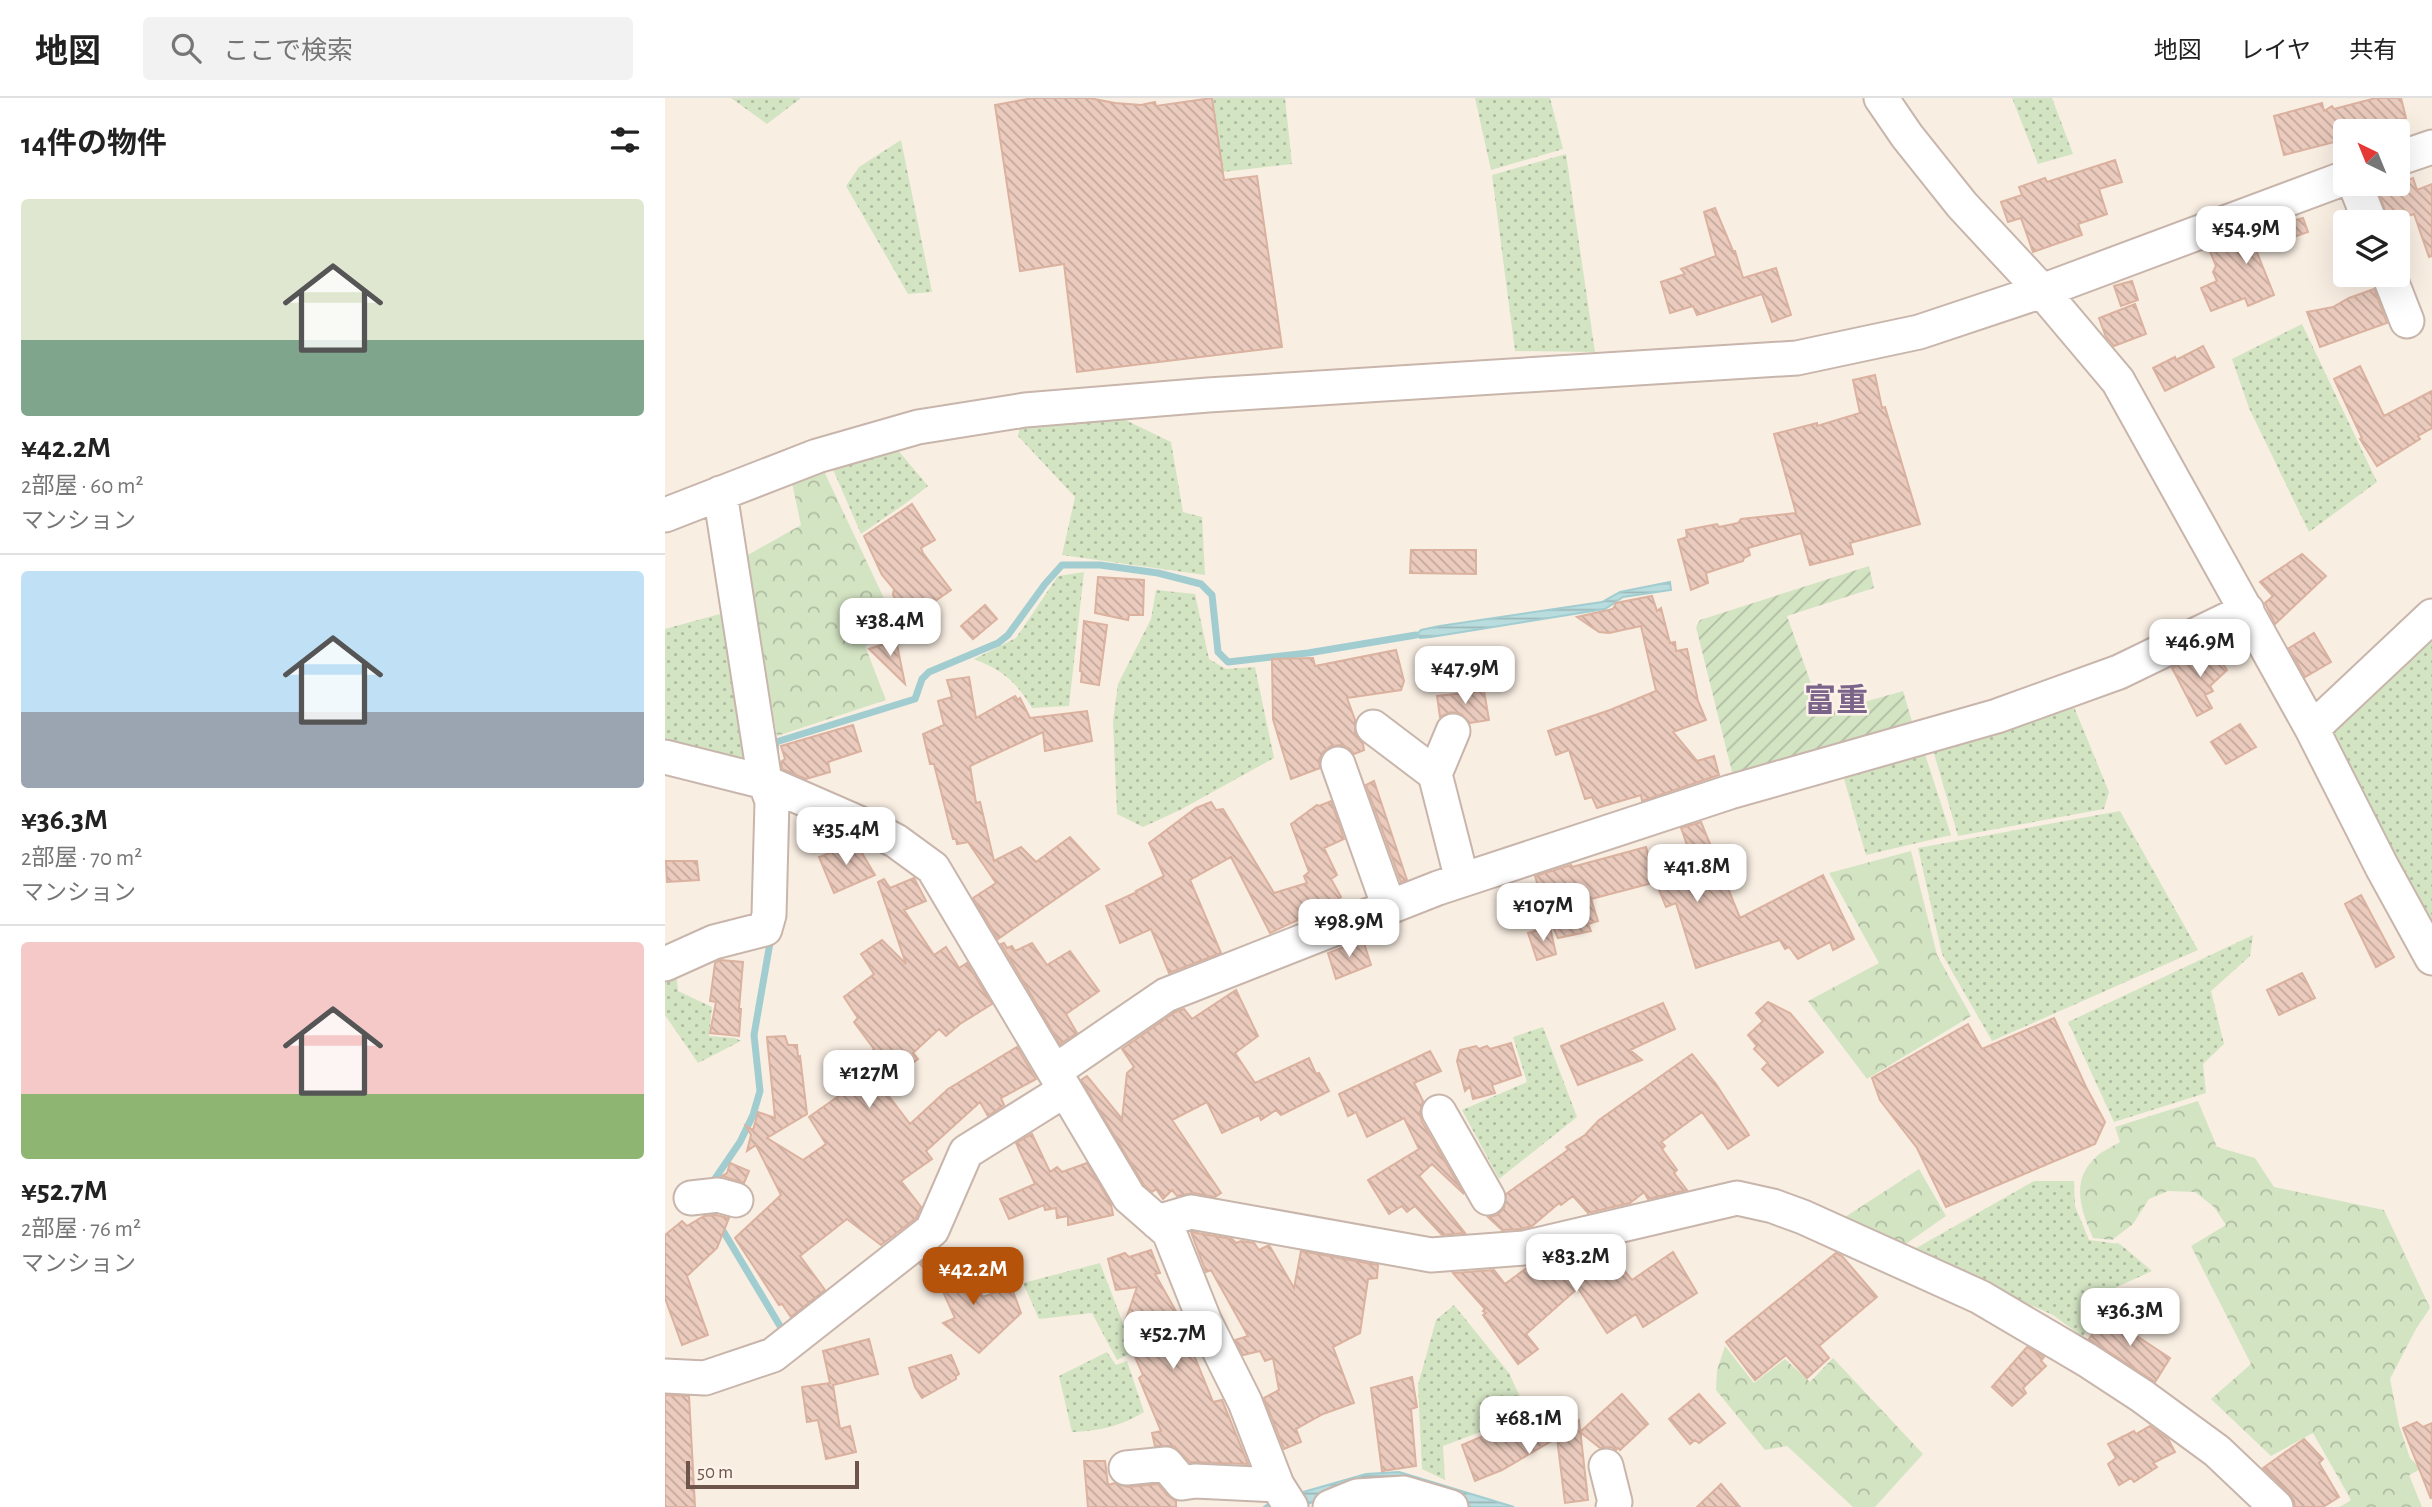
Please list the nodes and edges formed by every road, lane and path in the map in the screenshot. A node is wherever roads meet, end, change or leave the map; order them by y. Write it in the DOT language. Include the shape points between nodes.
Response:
graph roads {
  1 [pos="1881,98"];
  2 [pos="2432,147"];
  3 [pos="2410,155"];
  4 [pos="2333,182"];
  5 [pos="2394,287"];
  6 [pos="2042,291"];
  7 [pos="2407,321"];
  8 [pos="720,493"];
  9 [pos="665,515"];
  10 [pos="2247,610"];
  11 [pos="2432,615"];
  12 [pos="1373,727"];
  13 [pos="2312,729"];
  14 [pos="1453,731"];
  15 [pos="665,757"];
  16 [pos="1338,764"];
  17 [pos="1435,774"];
  18 [pos="765,782"];
  19 [pos="1462,880"];
  20 [pos="1389,907"];
  21 [pos="2432,958"];
  22 [pos="665,964"];
  23 [pos="1060,1080"];
  24 [pos="1439,1112"];
  25 [pos="691,1198"];
  26 [pos="1488,1198"];
  27 [pos="736,1200"];
  28 [pos="1157,1222"];
  29 [pos="665,1376"];
  30 [pos="1607,1466"];
  31 [pos="1126,1468"];
  32 [pos="1284,1496"];
  33 [pos="1330,1507"];
  34 [pos="1451,1507"];
  35 [pos="1613,1507"];
  36 [pos="2276,1507"];
  1 -- 6 [label="street" via="1962,205"];
  2 -- 3 [label="street"];
  4 -- 6 [label="street"];
  5 -- 7 [label="street"];
  6 -- 8 [label="street" via="1919,332 1797,358 1025,410 918,427 817,456"];
  6 -- 10 [label="street" via="2118,381"];
  8 -- 9 [label="street"];
  8 -- 18 [label="street"];
  10 -- 13 [label="street"];
  10 -- 19 [label="street" via="2119,672 1997,716 1730,792"];
  11 -- 13 [label="street"];
  12 -- 17 [label="street"];
  13 -- 21 [label="street"];
  14 -- 17 [label="street"];
  15 -- 18 [label="street"];
  16 -- 20 [label="street"];
  17 -- 19 [label="street"];
  18 -- 22 [label="street" via="772,801 770,902 765,929 715,942"];
  18 -- 23 [label="street" via="875,830 933,868"];
  19 -- 20 [label="street"];
  20 -- 23 [label="street" via="1166,995"];
  23 -- 28 [label="street" via="1129,1197"];
  23 -- 29 [label="street" via="966,1152 932,1230 773,1355 705,1378"];
  24 -- 26 [label="street"];
  25 -- 27 [label="street" via="718,1195"];
  28 -- 32 [label="street" via="1169,1231"];
  28 -- 36 [label="street" via="1191,1212 1431,1255 1524,1248 1737,1198 1773,1206 1980,1297 2075,1353 2217,1451"];
  30 -- 35 [label="street"];
  31 -- 32 [label="street" via="1166,1464 1182,1483 1195,1481"];
  33 -- 34 [label="street" via="1357,1496 1404,1493"];
}
